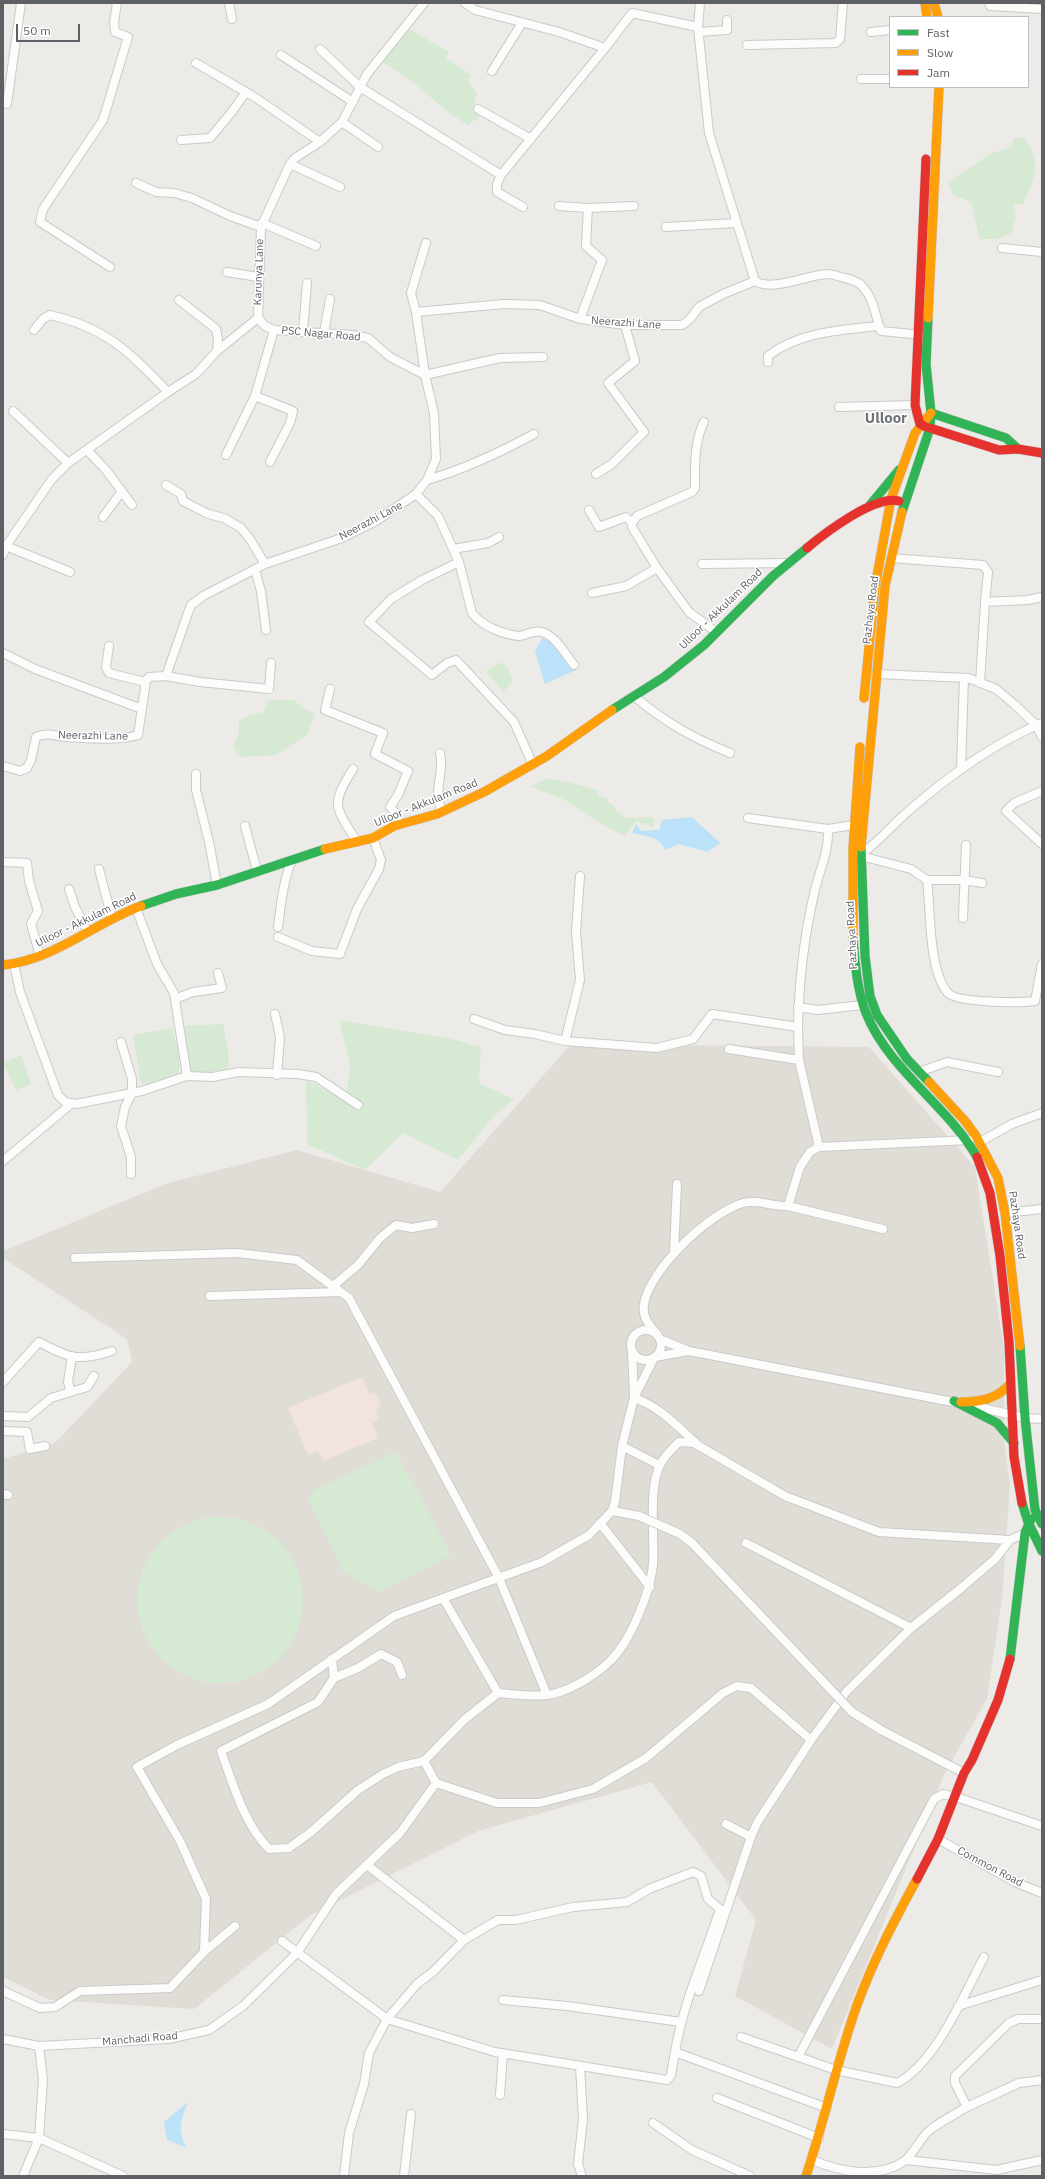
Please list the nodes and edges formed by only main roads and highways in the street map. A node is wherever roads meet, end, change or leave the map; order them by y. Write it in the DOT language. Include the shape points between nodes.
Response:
graph roads {
  1 [pos="925,3"];
  2 [pos="934,3"];
  3 [pos="927,16"];
  4 [pos="938,16"];
  5 [pos="932,88"];
  6 [pos="939,88"];
  7 [pos="931,413"];
  8 [pos="920,424"];
  9 [pos="930,428"];
  10 [pos="1018,449"];
  11 [pos="1042,453"];
  12 [pos="903,465"];
  13 [pos="891,499"];
  14 [pos="904,503"];
  15 [pos="863,511"];
  16 [pos="864,708"];
  17 [pos="861,735"];
  18 [pos="856,855"];
  19 [pos="3,965"];
  20 [pos="975,1139"];
  21 [pos="1010,1384"];
  22 [pos="1014,1443"];
  23 [pos="1035,1510"];
  24 [pos="1042,1524"];
  25 [pos="1027,1529"];
  26 [pos="1042,1551"];
  27 [pos="806,2176"];
  1 -- 3 [label="main road"];
  2 -- 4 [label="main road"];
  5 -- 8 [label="main road" via="917,335 915,405"];
  6 -- 7 [label="main road, Pazhaya Road" via="926,364"];
  7 -- 8 [label="main road"];
  7 -- 9 [label="main road, Pazhaya Road"];
  7 -- 10 [label="main road" via="1006,438"];
  8 -- 9 [label="main road"];
  8 -- 12 [label="main road" via="914,433"];
  9 -- 10 [label="main road" via="999,450"];
  9 -- 14 [label="main road, Pazhaya Road"];
  10 -- 11 [label="main road"];
  12 -- 13 [label="main road"];
  12 -- 15 [label="main road" via="880,495"];
  13 -- 14 [label="main road"];
  13 -- 15 [label="main road, Ulloor - Akkulam Road"];
  13 -- 16 [label="main road" via="875,587"];
  14 -- 18 [label="main road, Pazhaya Road" via="885,586"];
  15 -- 19 [label="main road, Ulloor - Akkulam Road" via="834,526 773,576 686,660 533,765 484,792 442,811 399,825 373,838 292,860 216,885 176,894 136,908 40,956"];
  17 -- 18 [label="main road" via="853,826"];
  18 -- 20 [label="main road, Pazhaya Road" via="870,996 887,1031 919,1072 965,1121"];
  18 -- 20 [label="main road" via="853,933 862,1005 872,1024 911,1078"];
  20 -- 21 [label="main road" via="991,1198 1006,1313"];
  20 -- 23 [label="main road, Pazhaya Road" via="998,1178 1005,1213"];
  21 -- 22 [label="main road"];
  21 -- 22 [label="main road" via="1004,1393 988,1399 954,1402 997,1423"];
  22 -- 25 [label="main road" via="1020,1498"];
  23 -- 24 [label="main road"];
  23 -- 25 [label="main road"];
  25 -- 26 [label="main road"];
  25 -- 27 [label="main road" via="1009,1664 998,1700 964,1773 938,1839 880,1946 836,2070 819,2138"];
}
